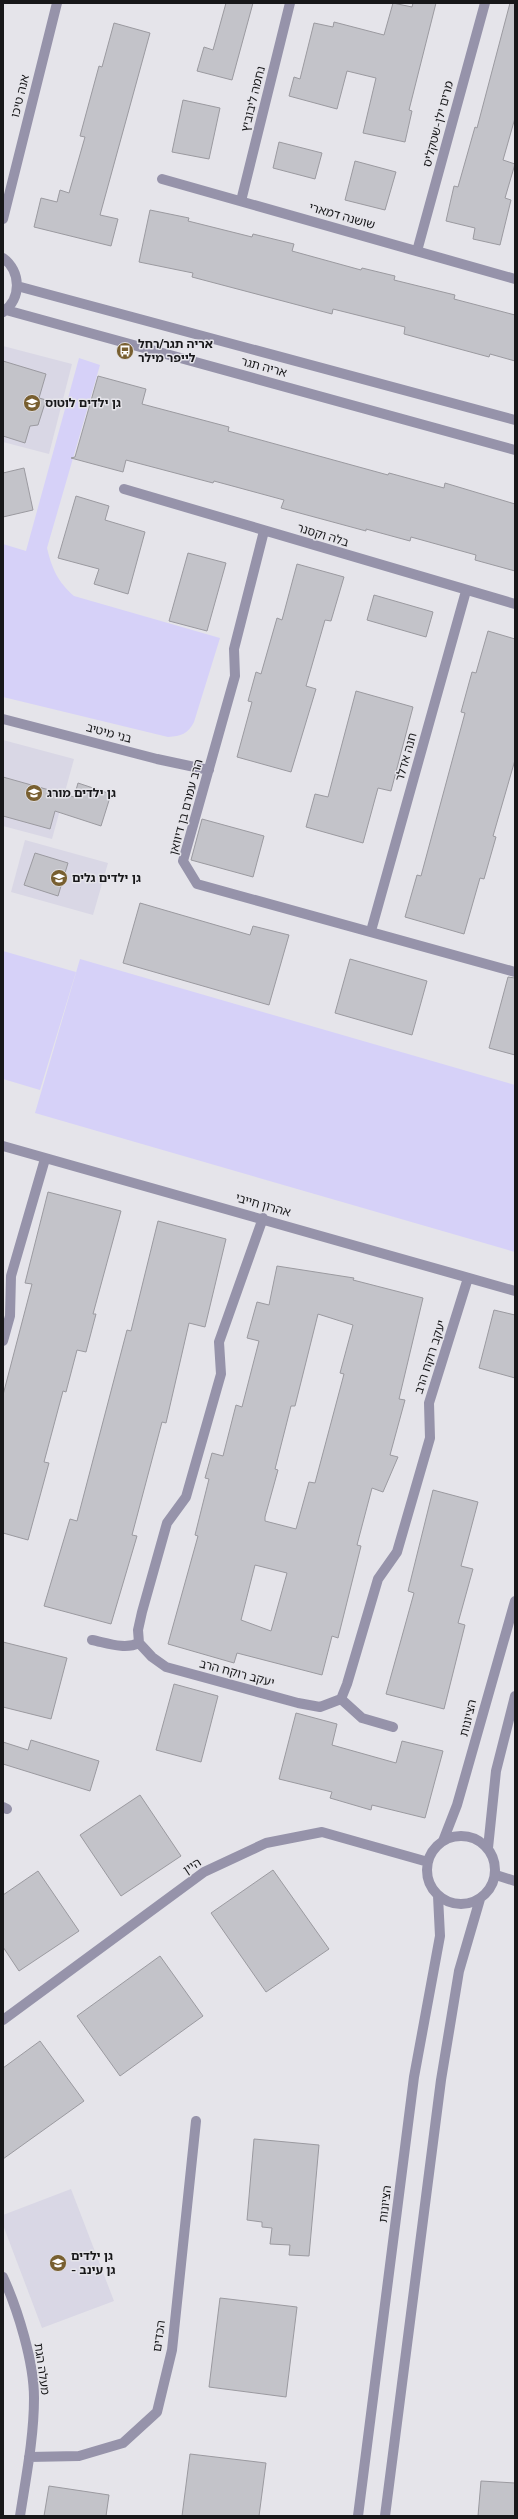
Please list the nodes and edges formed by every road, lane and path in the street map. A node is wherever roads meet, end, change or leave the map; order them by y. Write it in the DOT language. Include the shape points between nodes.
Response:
graph roads {
  1 [pos="57,3"];
  2 [pos="290,3"];
  3 [pos="484,3"];
  4 [pos="162,178"];
  5 [pos="241,201"];
  6 [pos="3,219"];
  7 [pos="417,251"];
  8 [pos="3,258"];
  9 [pos="515,279"];
  10 [pos="17,286"];
  11 [pos="5,311"];
  12 [pos="515,420"];
  13 [pos="515,450"];
  14 [pos="124,489"];
  15 [pos="264,531"];
  16 [pos="466,591"];
  17 [pos="515,604"];
  18 [pos="3,719"];
  19 [pos="209,770"];
  20 [pos="371,931"];
  21 [pos="515,972"];
  22 [pos="3,1146"];
  23 [pos="45,1159"];
  24 [pos="263,1218"];
  25 [pos="468,1278"];
  26 [pos="515,1291"];
  27 [pos="3,1341"];
  28 [pos="515,1601"];
  29 [pos="92,1640"];
  30 [pos="139,1643"];
  31 [pos="515,1696"];
  32 [pos="341,1699"];
  33 [pos="393,1727"];
  34 [pos="443,1841"];
  35 [pos="488,1848"];
  36 [pos="428,1862"];
  37 [pos="496,1875"];
  38 [pos="515,1881"];
  39 [pos="438,1896"];
  40 [pos="480,1899"];
  41 [pos="3,2020"];
  42 [pos="196,2121"];
  43 [pos="3,2277"];
  44 [pos="29,2457"];
  45 [pos="20,2516"];
  46 [pos="358,2516"];
  47 [pos="385,2516"];
  1 -- 6 [label="street, אנה טיכו"];
  2 -- 5 [label="street, נחמה ליבוביץ"];
  3 -- 7 [label="street, מרים ילן-שטקליס"];
  4 -- 5 [label="street, שושנה דמארי"];
  5 -- 7 [label="street, שושנה דמארי"];
  7 -- 9 [label="street, שושנה דמארי"];
  8 -- 10 [label="street" via="12,266"];
  10 -- 11 [label="street" via="16,294"];
  10 -- 12 [label="street, אריה תגר"];
  11 -- 13 [label="street, אריה תגר"];
  14 -- 15 [label="street, בלה וקסנר"];
  15 -- 16 [label="street, בלה וקסנר"];
  15 -- 19 [label="street, הרב עמרם בן דיוואן" via="234,649 235,676"];
  16 -- 17 [label="street, בלה וקסנר"];
  16 -- 20 [label="street, חנה אדלר"];
  18 -- 19 [label="street, בני מיטיב"];
  19 -- 20 [label="street, הרב עמרם בן דיוואן" via="183,861 197,884"];
  20 -- 21 [label="street, הרב עמרם בן דיוואן"];
  22 -- 23 [label="street, אהרון חייבי"];
  23 -- 24 [label="street, אהרון חייבי"];
  23 -- 27 [label="street" via="11,1276 10,1316"];
  24 -- 25 [label="street, אהרון חייבי"];
  24 -- 30 [label="street" via="219,1342 221,1374 186,1496 167,1523 142,1612 138,1630"];
  25 -- 26 [label="street, אהרון חייבי"];
  25 -- 32 [label="street, יעקב רוקח הרב" via="429,1403 430,1438 397,1552 378,1579"];
  28 -- 34 [label="street, הציונות" via="457,1805"];
  29 -- 30 [label="street" via="125,1646"];
  30 -- 32 [label="street, יעקב רוקח הרב" via="166,1667 298,1703 320,1707"];
  31 -- 35 [label="street" via="496,1771"];
  32 -- 33 [label="street" via="362,1718"];
  34 -- 35 [label="street" via="460,1836 471,1837"];
  34 -- 36 [label="street" via="436,1846"];
  35 -- 37 [label="street" via="493,1856"];
  36 -- 39 [label="street" via="428,1881"];
  36 -- 41 [label="street, היין" via="322,1832 266,1843 204,1872"];
  37 -- 38 [label="street"];
  37 -- 40 [label="street" via="488,1893"];
  39 -- 40 [label="street" via="446,1902 462,1905"];
  39 -- 46 [label="street, הציונות" via="440,1936 414,2076"];
  40 -- 47 [label="street" via="459,1971 441,2080"];
  42 -- 44 [label="street, הכדים" via="172,2350 157,2412 123,2443 79,2456"];
  43 -- 44 [label="street, מעלה הגת" via="25,2340 34,2397"];
  44 -- 45 [label="street, מעלה הגת"];
}
